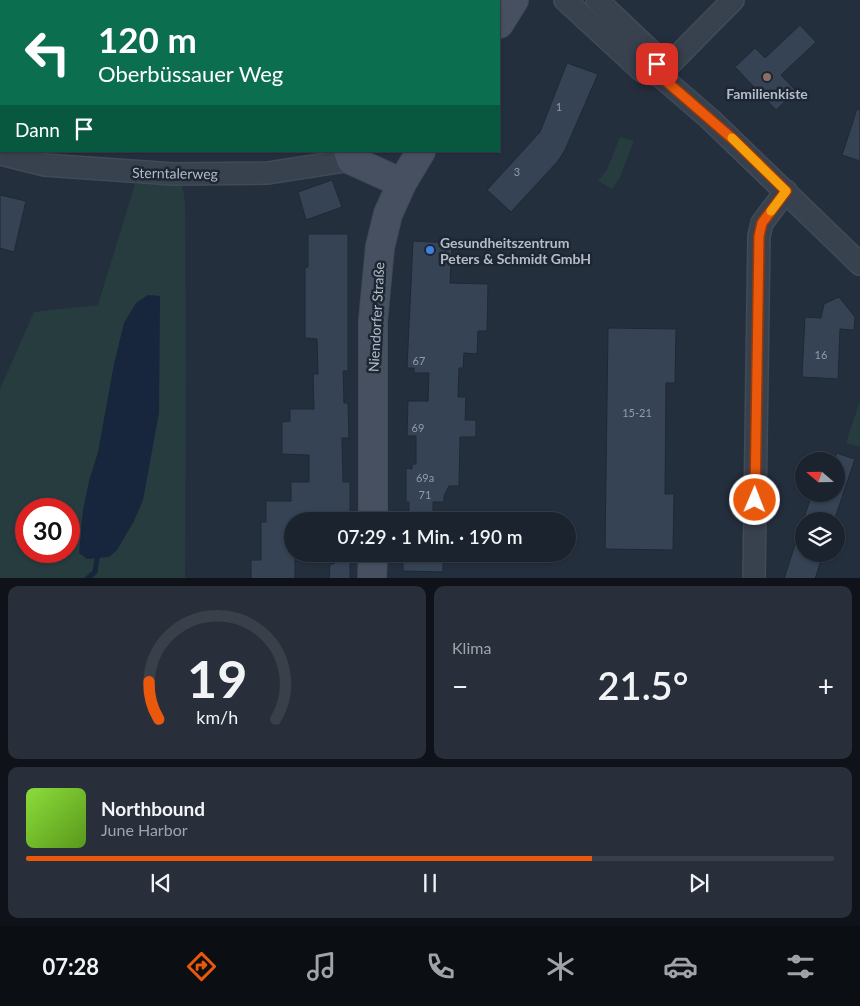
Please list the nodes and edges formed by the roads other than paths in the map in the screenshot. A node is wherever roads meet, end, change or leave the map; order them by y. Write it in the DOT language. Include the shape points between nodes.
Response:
graph roads {
  1 [pos="514,0"];
  2 [pos="565,0"];
  3 [pos="597,0"];
  4 [pos="733,0"];
  5 [pos="500,22"];
  6 [pos="659,75"];
  7 [pos="420,152"];
  8 [pos="0,154"];
  9 [pos="350,156"];
  10 [pos="402,183"];
  11 [pos="786,191"];
  12 [pos="860,264"];
  13 [pos="373,512"];
  14 [pos="372,562"];
  15 [pos="372,578"];
  16 [pos="754,578"];
  1 -- 5 [label="main road"];
  2 -- 6 [label="street" via="642,71"];
  3 -- 6 [label="street" via="654,54"];
  4 -- 6 [label="street"];
  6 -- 11 [label="street" via="735,141"];
  7 -- 10 [label="main road"];
  8 -- 9 [label="street, Sterntalerweg" via="45,166 173,174 268,173"];
  9 -- 10 [label="main road"];
  10 -- 13 [label="main road, Niendorfer Straße" via="388,214 380,246 373,321"];
  11 -- 12 [label="street"];
  11 -- 16 [label="street" via="762,223 759,236"];
  14 -- 15 [label="main road"];
}
